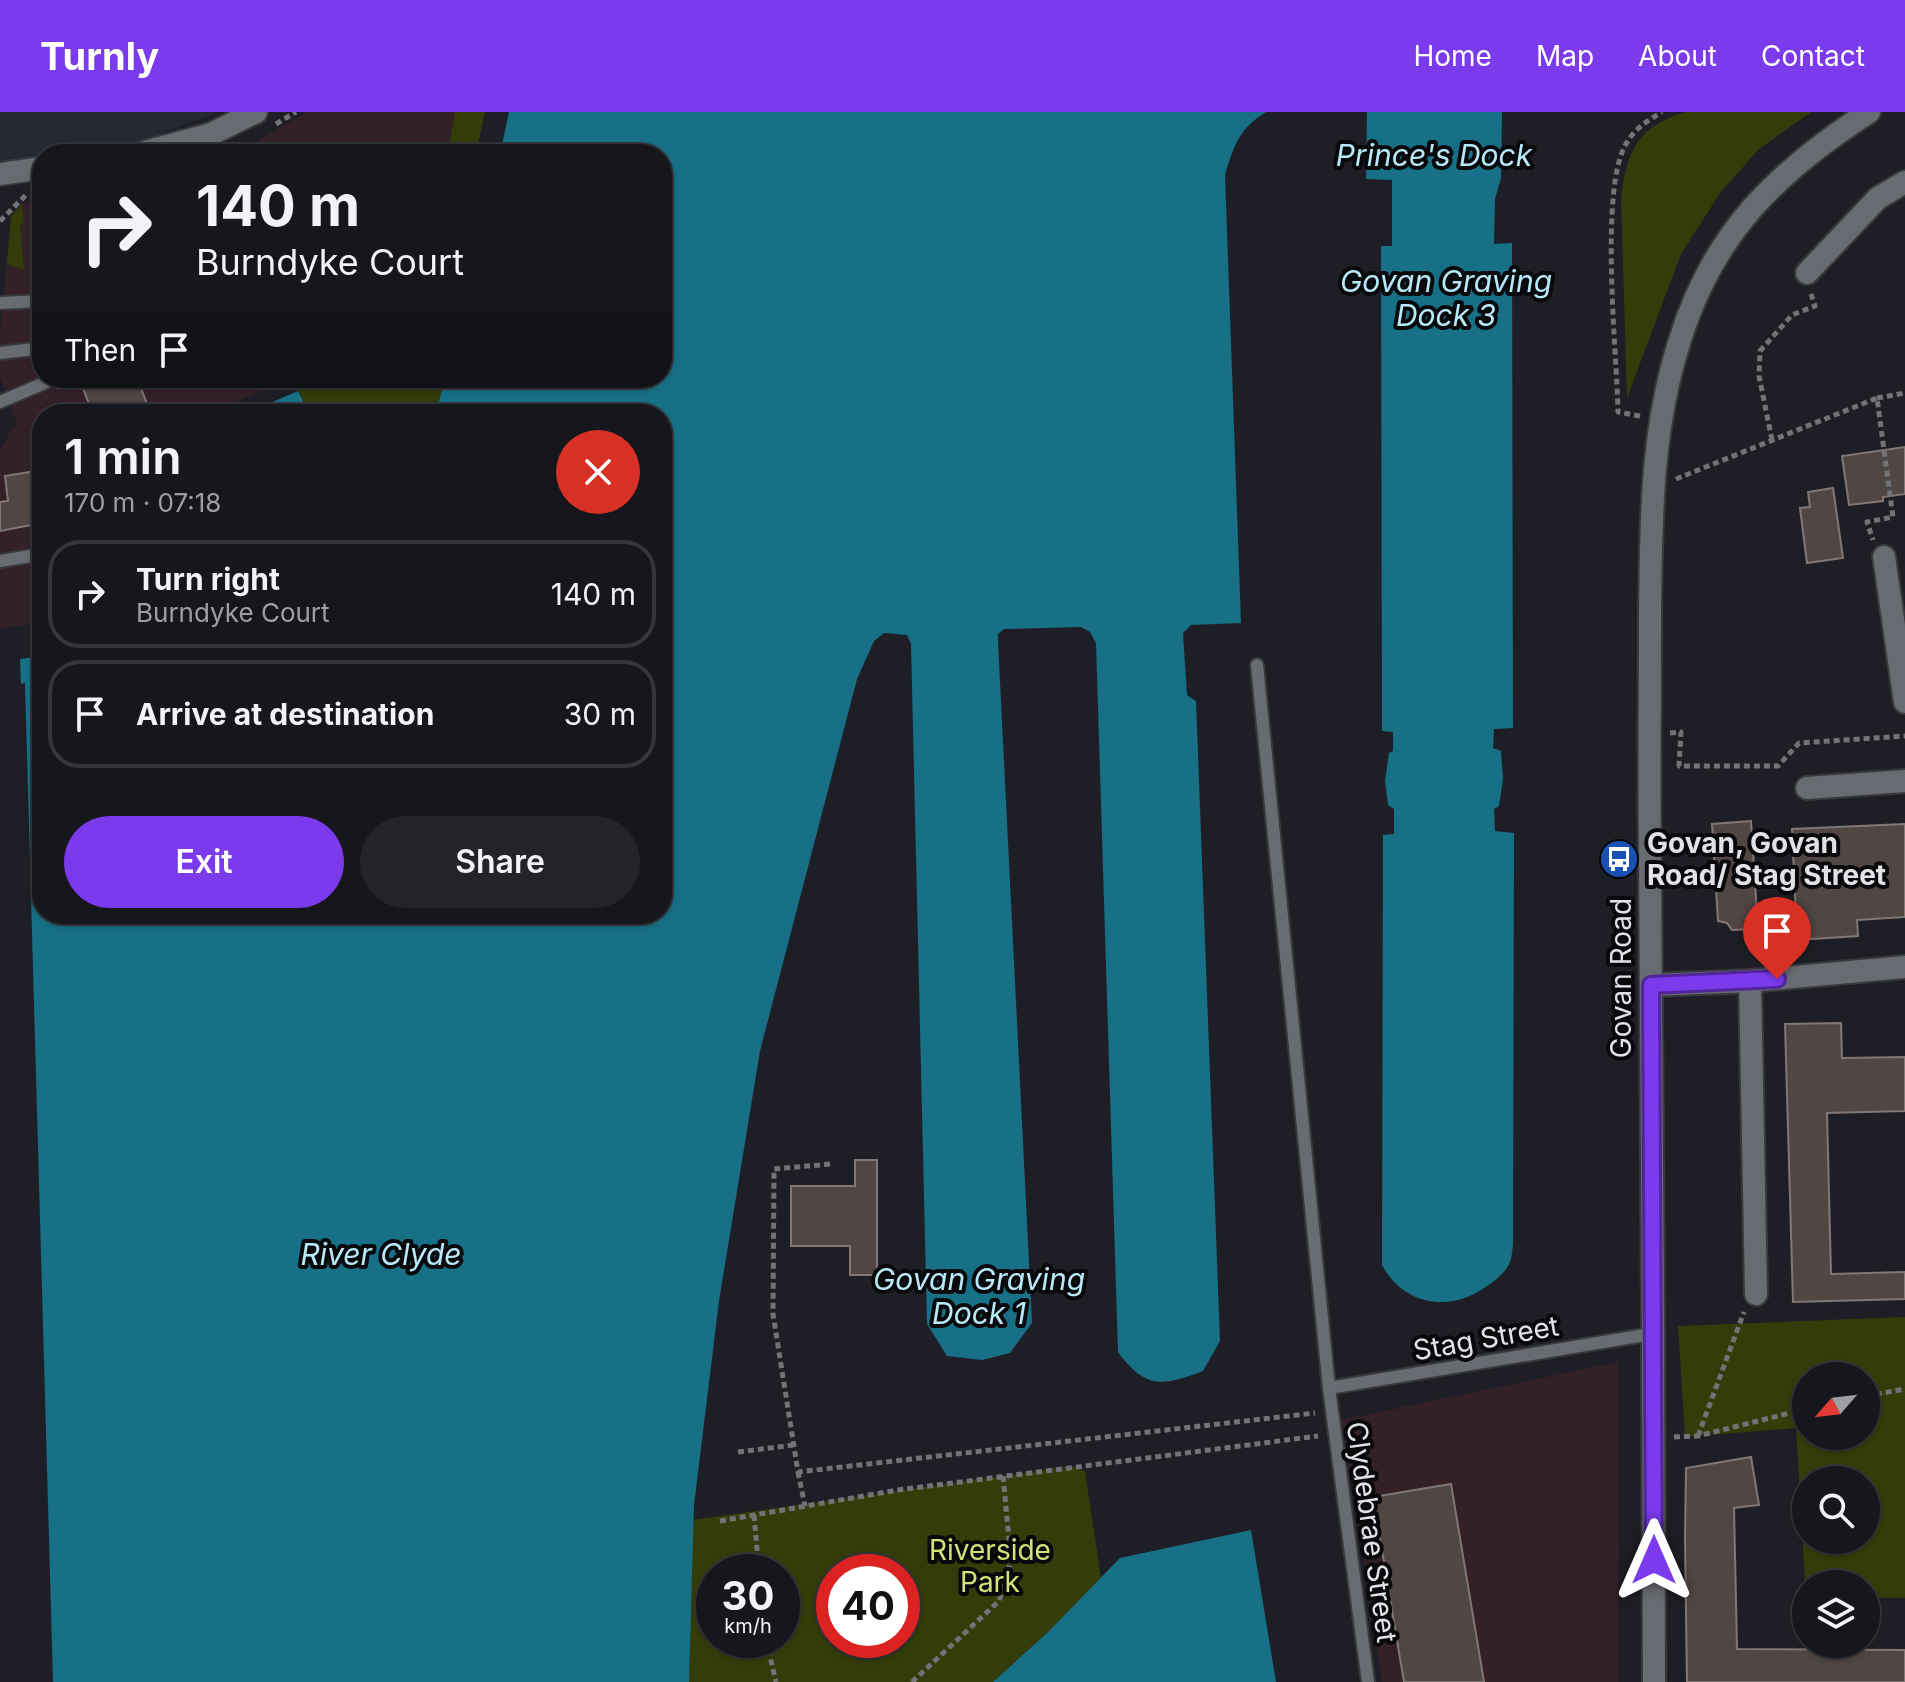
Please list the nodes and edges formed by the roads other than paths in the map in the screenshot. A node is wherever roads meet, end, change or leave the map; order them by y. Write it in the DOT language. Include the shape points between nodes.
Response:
graph roads {
  1 [pos="256,112"];
  2 [pos="1869,112"];
  3 [pos="174,144"];
  4 [pos="32,169"];
  5 [pos="0,174"];
  6 [pos="1905,182"];
  7 [pos="1807,273"];
  8 [pos="32,301"];
  9 [pos="0,303"];
  10 [pos="32,349"];
  11 [pos="0,353"];
  12 [pos="33,388"];
  13 [pos="0,402"];
  14 [pos="32,556"];
  15 [pos="1884,557"];
  16 [pos="0,561"];
  17 [pos="1257,665"];
  18 [pos="1905,702"];
  19 [pos="1905,781"];
  20 [pos="1807,788"];
  21 [pos="1905,967"];
  22 [pos="1750,981"];
  23 [pos="1651,985"];
  24 [pos="1756,1294"];
  25 [pos="1651,1334"];
  26 [pos="1329,1388"];
  27 [pos="1368,1682"];
  28 [pos="1654,1682"];
  1 -- 3 [label="street" via="211,134"];
  2 -- 23 [label="street, Govan Road" via="1793,165 1760,198 1726,241 1679,340 1661,419 1653,488"];
  4 -- 5 [label="street"];
  6 -- 7 [label="street" via="1878,198"];
  8 -- 9 [label="lane"];
  10 -- 11 [label="lane"];
  12 -- 13 [label="lane"];
  14 -- 16 [label="lane"];
  15 -- 18 [label="street"];
  17 -- 26 [label="lane, Clydebrae Street"];
  19 -- 20 [label="street"];
  21 -- 22 [label="street"];
  22 -- 23 [label="street"];
  22 -- 24 [label="street"];
  23 -- 25 [label="street, Govan Road"];
  25 -- 26 [label="lane, Stag Street"];
  25 -- 28 [label="street, Govan Road"];
  26 -- 27 [label="lane, Clydebrae Street"];
}
